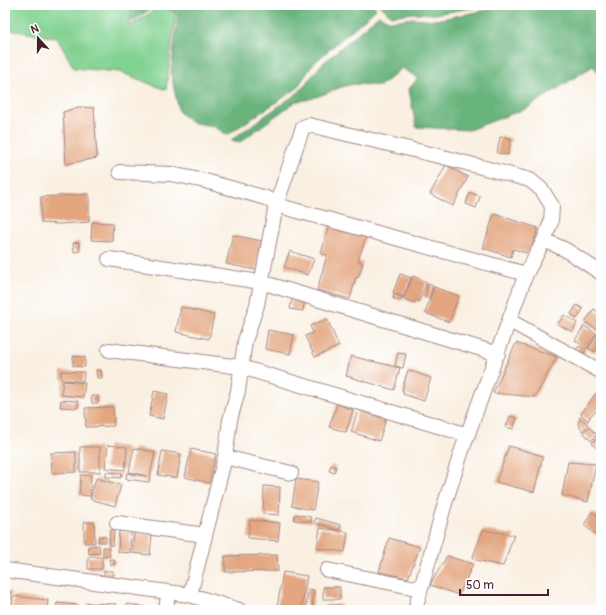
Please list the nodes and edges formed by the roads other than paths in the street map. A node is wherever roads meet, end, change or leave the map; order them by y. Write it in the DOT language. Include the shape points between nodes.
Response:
graph roads {
  1 [pos="120,172"];
  2 [pos="276,205"];
  3 [pos="544,240"];
  4 [pos="109,259"];
  5 [pos="601,273"];
  6 [pos="526,274"];
  7 [pos="261,282"];
  8 [pos="510,321"];
  9 [pos="109,350"];
  10 [pos="498,354"];
  11 [pos="240,368"];
  12 [pos="598,370"];
  13 [pos="468,435"];
  14 [pos="225,457"];
  15 [pos="290,473"];
  16 [pos="117,523"];
  17 [pos="205,535"];
  18 [pos="5,570"];
  19 [pos="327,570"];
  20 [pos="421,589"];
  21 [pos="168,593"];
  22 [pos="190,595"];
  23 [pos="166,610"];
  24 [pos="239,610"];
  25 [pos="415,610"];
  1 -- 2 [label="street" via="171,174 205,181 266,198"];
  2 -- 3 [label="street" via="299,135 303,128 309,125 530,180 542,190 552,206 551,222"];
  2 -- 6 [label="street"];
  2 -- 7 [label="street"];
  3 -- 5 [label="street" via="566,250"];
  3 -- 6 [label="street"];
  4 -- 7 [label="street"];
  6 -- 8 [label="street"];
  7 -- 10 [label="street"];
  7 -- 11 [label="street"];
  8 -- 10 [label="street"];
  8 -- 12 [label="street"];
  9 -- 11 [label="street"];
  10 -- 13 [label="street"];
  11 -- 13 [label="street"];
  11 -- 14 [label="street"];
  13 -- 20 [label="street" via="445,503"];
  14 -- 15 [label="street"];
  14 -- 17 [label="street"];
  16 -- 17 [label="street"];
  17 -- 22 [label="street"];
  18 -- 21 [label="street"];
  19 -- 20 [label="street"];
  20 -- 25 [label="street"];
  21 -- 22 [label="street"];
  21 -- 23 [label="street"];
  22 -- 24 [label="street"];
}
